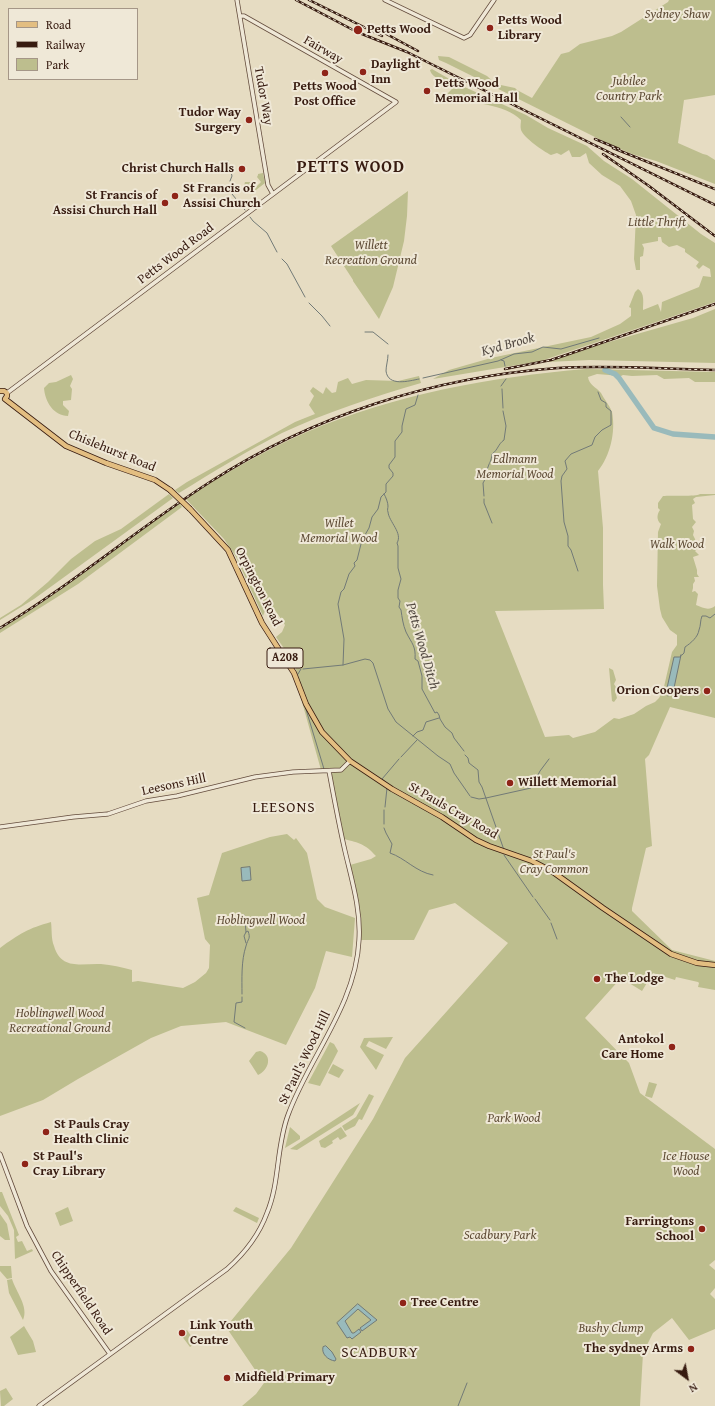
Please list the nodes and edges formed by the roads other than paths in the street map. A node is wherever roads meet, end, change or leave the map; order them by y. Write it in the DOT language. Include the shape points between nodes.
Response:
graph roads {
  1 [pos="237,0"];
  2 [pos="385,0"];
  3 [pos="494,0"];
  4 [pos="240,16"];
  5 [pos="396,102"];
  6 [pos="273,194"];
  7 [pos="0,391"];
  8 [pos="7,393"];
  9 [pos="3,399"];
  10 [pos="190,509"];
  11 [pos="350,761"];
  12 [pos="329,771"];
  13 [pos="0,827"];
  14 [pos="715,965"];
  15 [pos="0,1154"];
  16 [pos="110,1354"];
  17 [pos="39,1406"];
  1 -- 4 [label="street, Tudor Way"];
  2 -- 3 [label="street" via="466,38"];
  4 -- 5 [label="street, Fairway"];
  4 -- 6 [label="street, Tudor Way" via="268,185"];
  5 -- 6 [label="street, Petts Wood Road"];
  6 -- 8 [label="street, Petts Wood Road"];
  7 -- 8 [label="main road"];
  8 -- 9 [label="main road, A208"];
  9 -- 10 [label="main road, Chislehurst Road / A208, bridge" via="66,446 155,480"];
  10 -- 11 [label="main road, Orpington Road / A208" via="228,550 262,623 294,673 306,704 322,732"];
  11 -- 12 [label="street, Leesons Hill" via="340,770"];
  11 -- 14 [label="main road, St Pauls Cray Road / A208" via="476,840 532,861 553,872 671,954 697,963"];
  12 -- 13 [label="street, Leesons Hill" via="255,777 146,801 108,814 73,816"];
  12 -- 16 [label="street, St Paul's Wood Hill" via="356,896 359,942 354,974 342,1005 287,1116 268,1212 257,1234 240,1257 227,1269"];
  15 -- 16 [label="street, Chipperfield Road" via="27,1226 51,1271"];
  16 -- 17 [label="street, St Paul's Wood Hill"];
}
